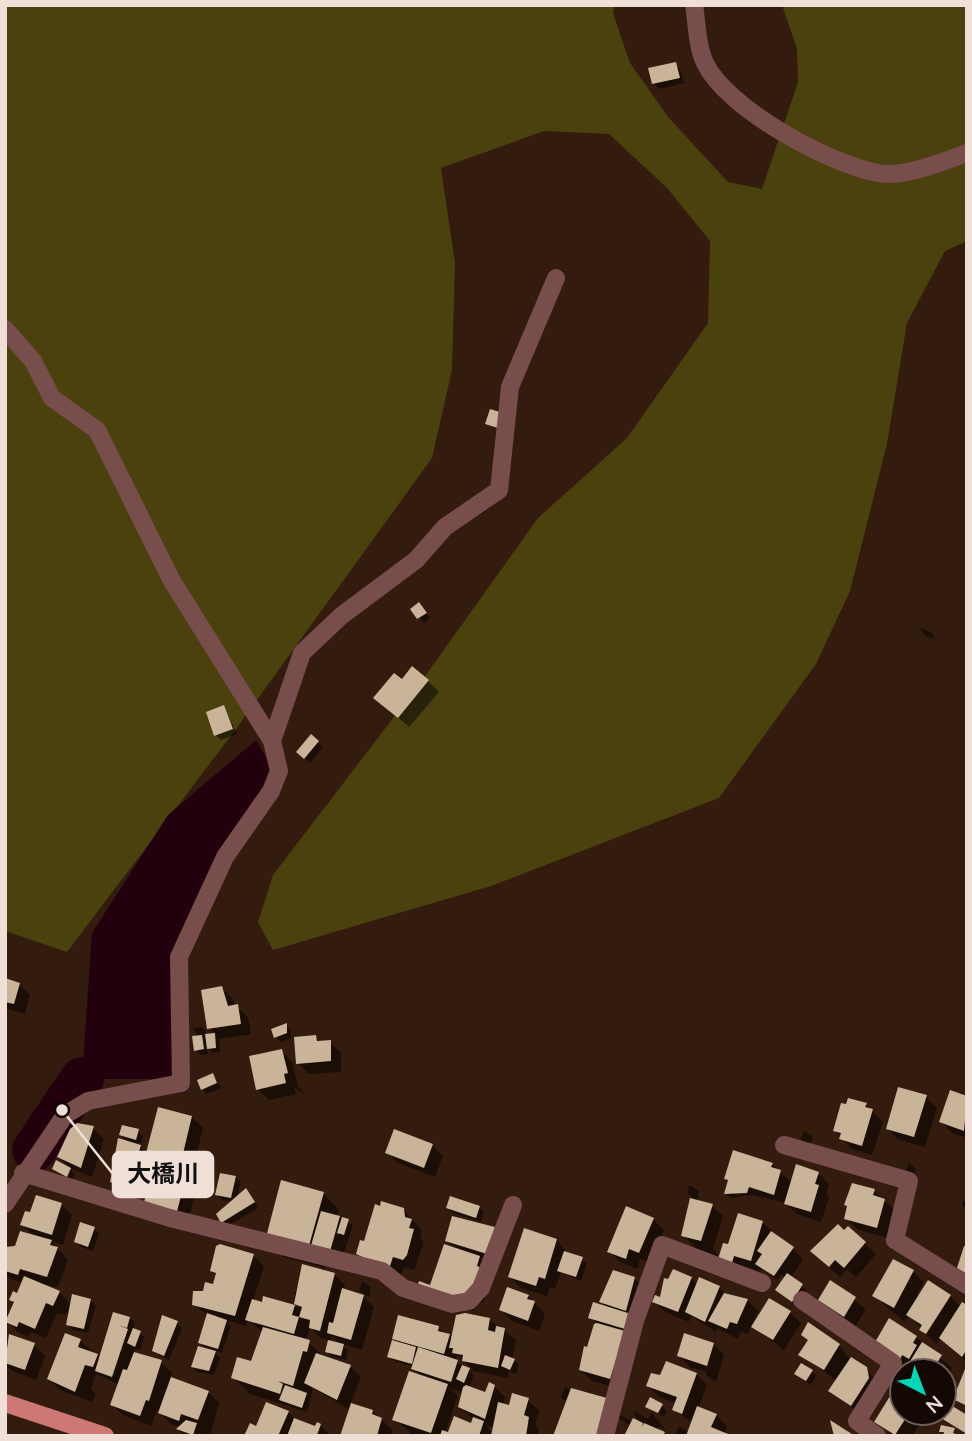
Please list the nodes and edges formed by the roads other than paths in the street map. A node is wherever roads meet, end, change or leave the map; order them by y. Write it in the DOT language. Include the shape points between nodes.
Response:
graph roads {
  1 [pos="694,5"];
  2 [pos="967,153"];
  3 [pos="556,278"];
  4 [pos="5,329"];
  5 [pos="272,741"];
  6 [pos="784,1145"];
  7 [pos="23,1173"];
  8 [pos="5,1203"];
  9 [pos="513,1205"];
  10 [pos="762,1283"];
  11 [pos="967,1285"];
  12 [pos="802,1300"];
  13 [pos="5,1403"];
  14 [pos="106,1436"];
  15 [pos="605,1436"];
  16 [pos="877,1436"];
  1 -- 2 [label="street" via="703,60 711,74 761,120 781,132 829,158 880,174"];
  3 -- 5 [label="street" via="510,387 499,490 445,527 416,560 341,616 302,653"];
  4 -- 5 [label="street" via="33,361 52,398 97,430 172,580"];
  5 -- 7 [label="street" via="279,771 271,791 225,857 179,957 181,1083 88,1101 65,1115"];
  6 -- 11 [label="street" via="909,1181 895,1240"];
  7 -- 8 [label="street"];
  7 -- 9 [label="street" via="170,1218 382,1271 402,1288 452,1304 469,1301 481,1288"];
  10 -- 15 [label="street" via="662,1245 635,1321"];
  12 -- 16 [label="street" via="893,1363 857,1421"];
  13 -- 14 [label="main road"];
}
